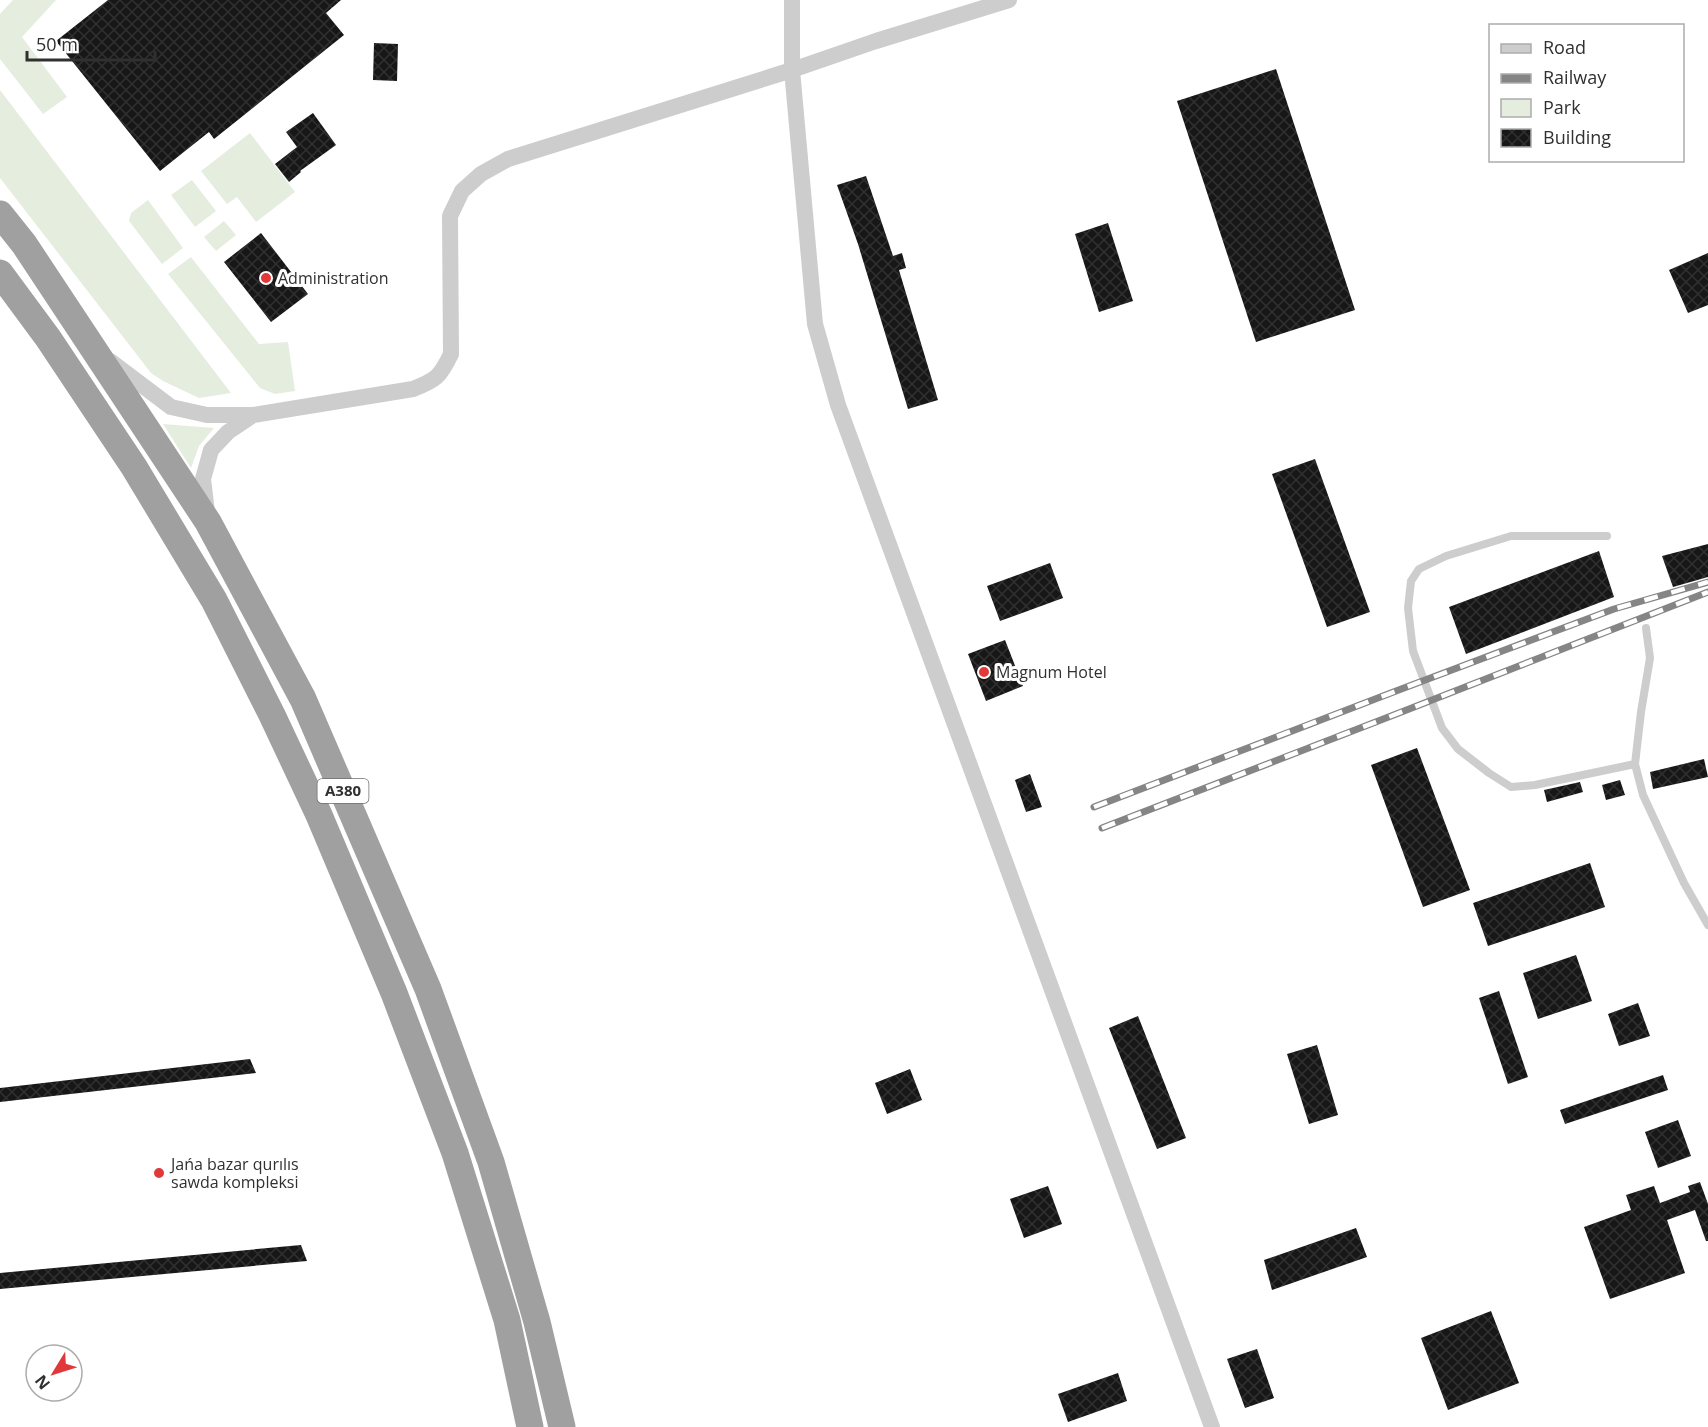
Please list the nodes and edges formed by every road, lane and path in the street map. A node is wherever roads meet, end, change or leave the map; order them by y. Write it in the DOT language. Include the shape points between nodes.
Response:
graph roads {
  1 [pos="792,0"];
  2 [pos="1010,0"];
  3 [pos="792,70"];
  4 [pos="0,214"];
  5 [pos="0,273"];
  6 [pos="91,345"];
  7 [pos="253,415"];
  8 [pos="208,522"];
  9 [pos="1607,536"];
  10 [pos="1646,628"];
  11 [pos="275,647"];
  12 [pos="246,662"];
  13 [pos="1635,764"];
  14 [pos="1708,925"];
  15 [pos="524,1397"];
  16 [pos="525,1427"];
  17 [pos="530,1427"];
  18 [pos="562,1427"];
  19 [pos="1212,1427"];
  1 -- 3 [label="street"];
  2 -- 3 [label="street"];
  3 -- 7 [label="street" via="508,159 481,174 462,191 450,216 451,354 443,371 431,382 413,389"];
  3 -- 19 [label="street" via="815,324 838,405"];
  4 -- 6 [label="highway, A380"];
  5 -- 12 [label="highway, A380" via="134,467 214,600"];
  6 -- 7 [label="street" via="171,407 207,415"];
  6 -- 8 [label="highway, A380"];
  7 -- 8 [label="street" via="211,450 202,479"];
  8 -- 11 [label="highway, A380"];
  9 -- 13 [label="lane" via="1511,536 1446,556 1419,569 1412,581 1408,608 1413,651 1442,728 1458,749 1511,787"];
  10 -- 13 [label="lane" via="1650,658"];
  11 -- 12 [label="highway"];
  11 -- 18 [label="highway, A380" via="303,699 428,988 491,1162 537,1322"];
  12 -- 15 [label="highway, A380" via="319,815 399,1004 455,1153 507,1320"];
  13 -- 14 [label="lane" via="1643,795"];
  15 -- 16 [label="highway"];
  15 -- 17 [label="highway, A380"];
}
